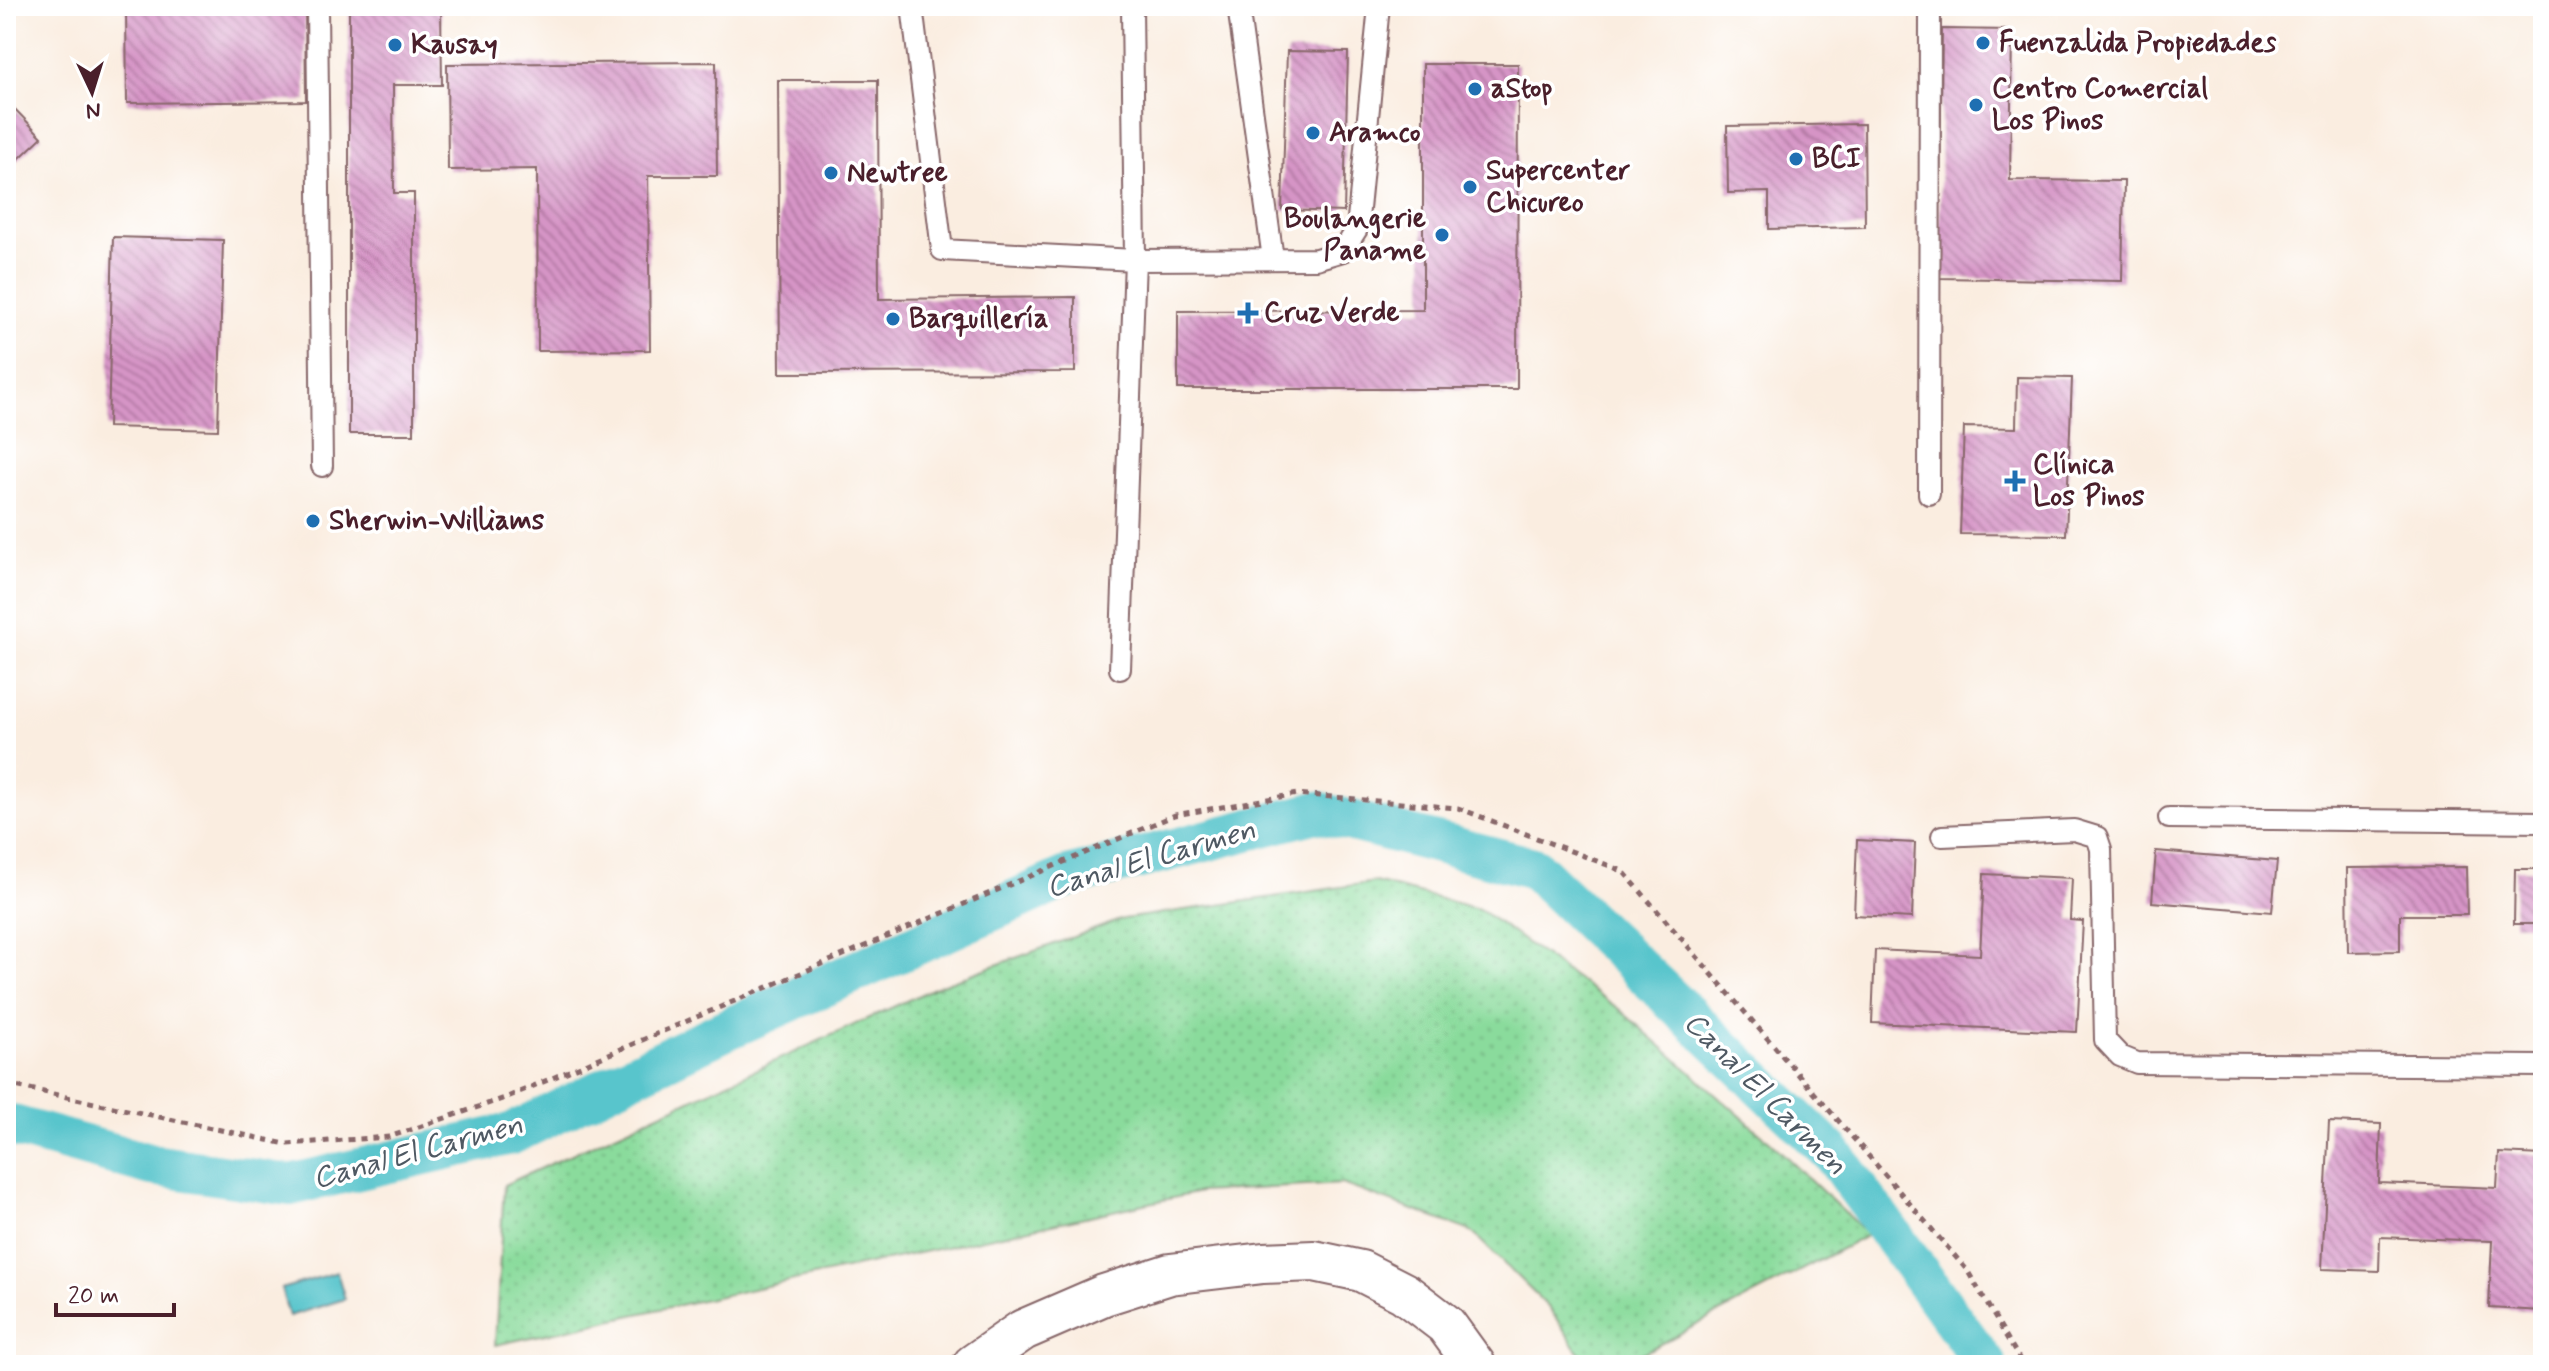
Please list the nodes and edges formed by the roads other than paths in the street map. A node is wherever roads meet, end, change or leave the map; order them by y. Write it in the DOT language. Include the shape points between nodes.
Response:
graph roads {
  1 [pos="317,6"];
  2 [pos="912,6"];
  3 [pos="1132,6"];
  4 [pos="1238,6"];
  5 [pos="1379,6"];
  6 [pos="1930,6"];
  7 [pos="1273,259"];
  8 [pos="1135,260"];
  9 [pos="322,466"];
  10 [pos="1929,494"];
  11 [pos="1120,669"];
  12 [pos="2169,818"];
  13 [pos="2543,822"];
  14 [pos="1942,836"];
  15 [pos="2543,1066"];
  16 [pos="973,1365"];
  17 [pos="1475,1365"];
  1 -- 9 [label="lane"];
  2 -- 8 [label="lane" via="942,250"];
  3 -- 8 [label="lane"];
  4 -- 7 [label="lane"];
  5 -- 7 [label="lane" via="1357,229 1343,251 1316,259"];
  6 -- 10 [label="lane"];
  7 -- 8 [label="lane"];
  8 -- 11 [label="lane"];
  12 -- 13 [label="lane"];
  14 -- 15 [label="lane" via="2074,830 2097,837 2105,1040 2120,1056 2137,1063"];
  16 -- 17 [label="street" via="1023,1330 1170,1274 1314,1261 1361,1271 1404,1293 1446,1325"];
}
